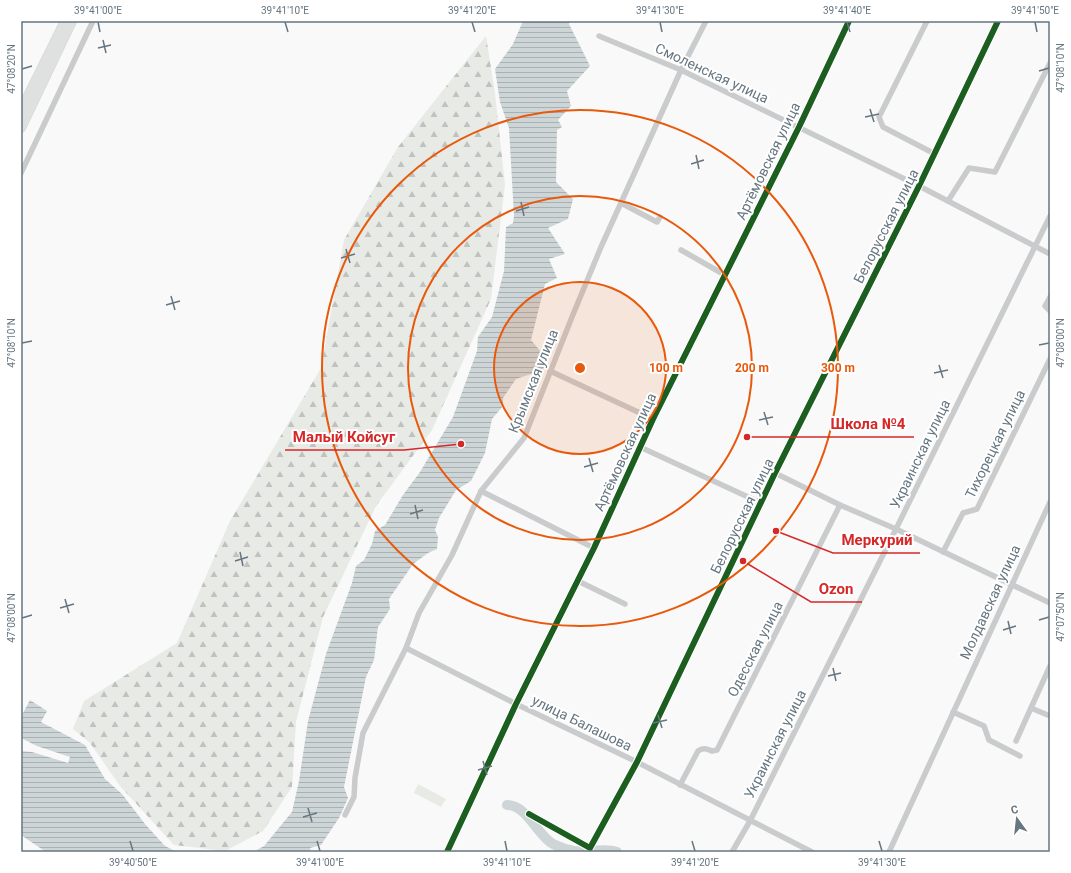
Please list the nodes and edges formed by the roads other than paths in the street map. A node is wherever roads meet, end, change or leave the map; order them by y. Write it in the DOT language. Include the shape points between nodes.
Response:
graph roads {
  1 [pos="65,21"];
  2 [pos="72,21"];
  3 [pos="93,21"];
  4 [pos="706,21"];
  5 [pos="849,21"];
  6 [pos="927,21"];
  7 [pos="998,21"];
  8 [pos="599,36"];
  9 [pos="1050,63"];
  10 [pos="681,70"];
  11 [pos="21,110"];
  12 [pos="799,127"];
  13 [pos="21,128"];
  14 [pos="935,154"];
  15 [pos="21,173"];
  16 [pos="920,186"];
  17 [pos="948,201"];
  18 [pos="621,203"];
  19 [pos="1050,216"];
  20 [pos="660,217"];
  21 [pos="1036,246"];
  22 [pos="680,250"];
  23 [pos="1050,254"];
  24 [pos="725,275"];
  25 [pos="1050,297"];
  26 [pos="1050,311"];
  27 [pos="1050,359"];
  28 [pos="550,371"];
  29 [pos="653,419"];
  30 [pos="640,447"];
  31 [pos="775,473"];
  32 [pos="481,491"];
  33 [pos="1050,502"];
  34 [pos="761,503"];
  35 [pos="840,504"];
  36 [pos="896,529"];
  37 [pos="594,548"];
  38 [pos="943,552"];
  39 [pos="578,581"];
  40 [pos="1011,585"];
  41 [pos="1050,603"];
  42 [pos="625,604"];
  43 [pos="406,648"];
  44 [pos="1050,666"];
  45 [pos="516,704"];
  46 [pos="1031,708"];
  47 [pos="953,712"];
  48 [pos="1050,716"];
  49 [pos="1016,741"];
  50 [pos="1020,756"];
  51 [pos="637,762"];
  52 [pos="680,785"];
  53 [pos="528,814"];
  54 [pos="345,815"];
  55 [pos="750,821"];
  56 [pos="447,852"];
  57 [pos="732,852"];
  58 [pos="812,852"];
  59 [pos="889,852"];
  1 -- 11 [label="main road"];
  2 -- 13 [label="main road"];
  3 -- 15 [label="street"];
  4 -- 10 [label="street, Крымская улица"];
  5 -- 12 [label="street, Артёмовская улица"];
  6 -- 14 [label="street" via="879,117 883,127"];
  7 -- 14 [label="street, Белорусская улица"];
  8 -- 10 [label="street, Смоленская улица"];
  9 -- 17 [label="street" via="995,172 969,168"];
  10 -- 12 [label="street, Смоленская улица"];
  10 -- 18 [label="street, Крымская улица"];
  12 -- 16 [label="street, Смоленская улица"];
  12 -- 24 [label="street, Артёмовская улица"];
  14 -- 16 [label="street, Белорусская улица"];
  16 -- 17 [label="street, Смоленская улица"];
  16 -- 31 [label="street, Белорусская улица"];
  17 -- 21 [label="street, Смоленская улица"];
  18 -- 20 [label="street" via="657,222"];
  18 -- 28 [label="street, Крымская улица"];
  19 -- 21 [label="street, Украинская улица"];
  21 -- 23 [label="street, Смоленская улица"];
  21 -- 36 [label="street, Украинская улица"];
  22 -- 24 [label="street"];
  24 -- 29 [label="street, Артёмовская улица"];
  25 -- 26 [label="street" via="1045,306"];
  27 -- 38 [label="street, Тихорецкая улица" via="977,509 963,513"];
  28 -- 29 [label="street"];
  28 -- 32 [label="street, Крымская улица" via="524,438"];
  29 -- 30 [label="street, Артёмовская улица"];
  30 -- 34 [label="street"];
  30 -- 37 [label="street, Артёмовская улица"];
  31 -- 34 [label="street, Белорусская улица"];
  31 -- 35 [label="street"];
  32 -- 37 [label="street"];
  32 -- 43 [label="street, Крымская улица" via="452,554 418,613"];
  33 -- 40 [label="street, Молдавская улица"];
  34 -- 51 [label="street, Белорусская улица"];
  35 -- 36 [label="street"];
  35 -- 52 [label="street, Одесская улица" via="717,750 706,748 698,751"];
  36 -- 38 [label="street"];
  36 -- 55 [label="street, Украинская улица"];
  37 -- 39 [label="street, Артёмовская улица"];
  38 -- 40 [label="street"];
  39 -- 42 [label="street"];
  39 -- 45 [label="street, Артёмовская улица"];
  40 -- 41 [label="street"];
  40 -- 47 [label="street, Молдавская улица"];
  43 -- 45 [label="street, улица Балашова"];
  43 -- 54 [label="street, Крымская улица" via="363,733 354,797"];
  44 -- 46 [label="street"];
  45 -- 51 [label="street, улица Балашова"];
  45 -- 56 [label="street, Артёмовская улица"];
  46 -- 48 [label="street"];
  46 -- 49 [label="street"];
  47 -- 50 [label="street" via="984,726 989,740"];
  47 -- 59 [label="street, Молдавская улица"];
  51 -- 52 [label="street, улица Балашова"];
  51 -- 53 [label="street, Белорусская улица" via="590,848"];
  52 -- 55 [label="street, улица Балашова"];
  55 -- 57 [label="street, Украинская улица"];
  55 -- 58 [label="street, улица Балашова"];
}
